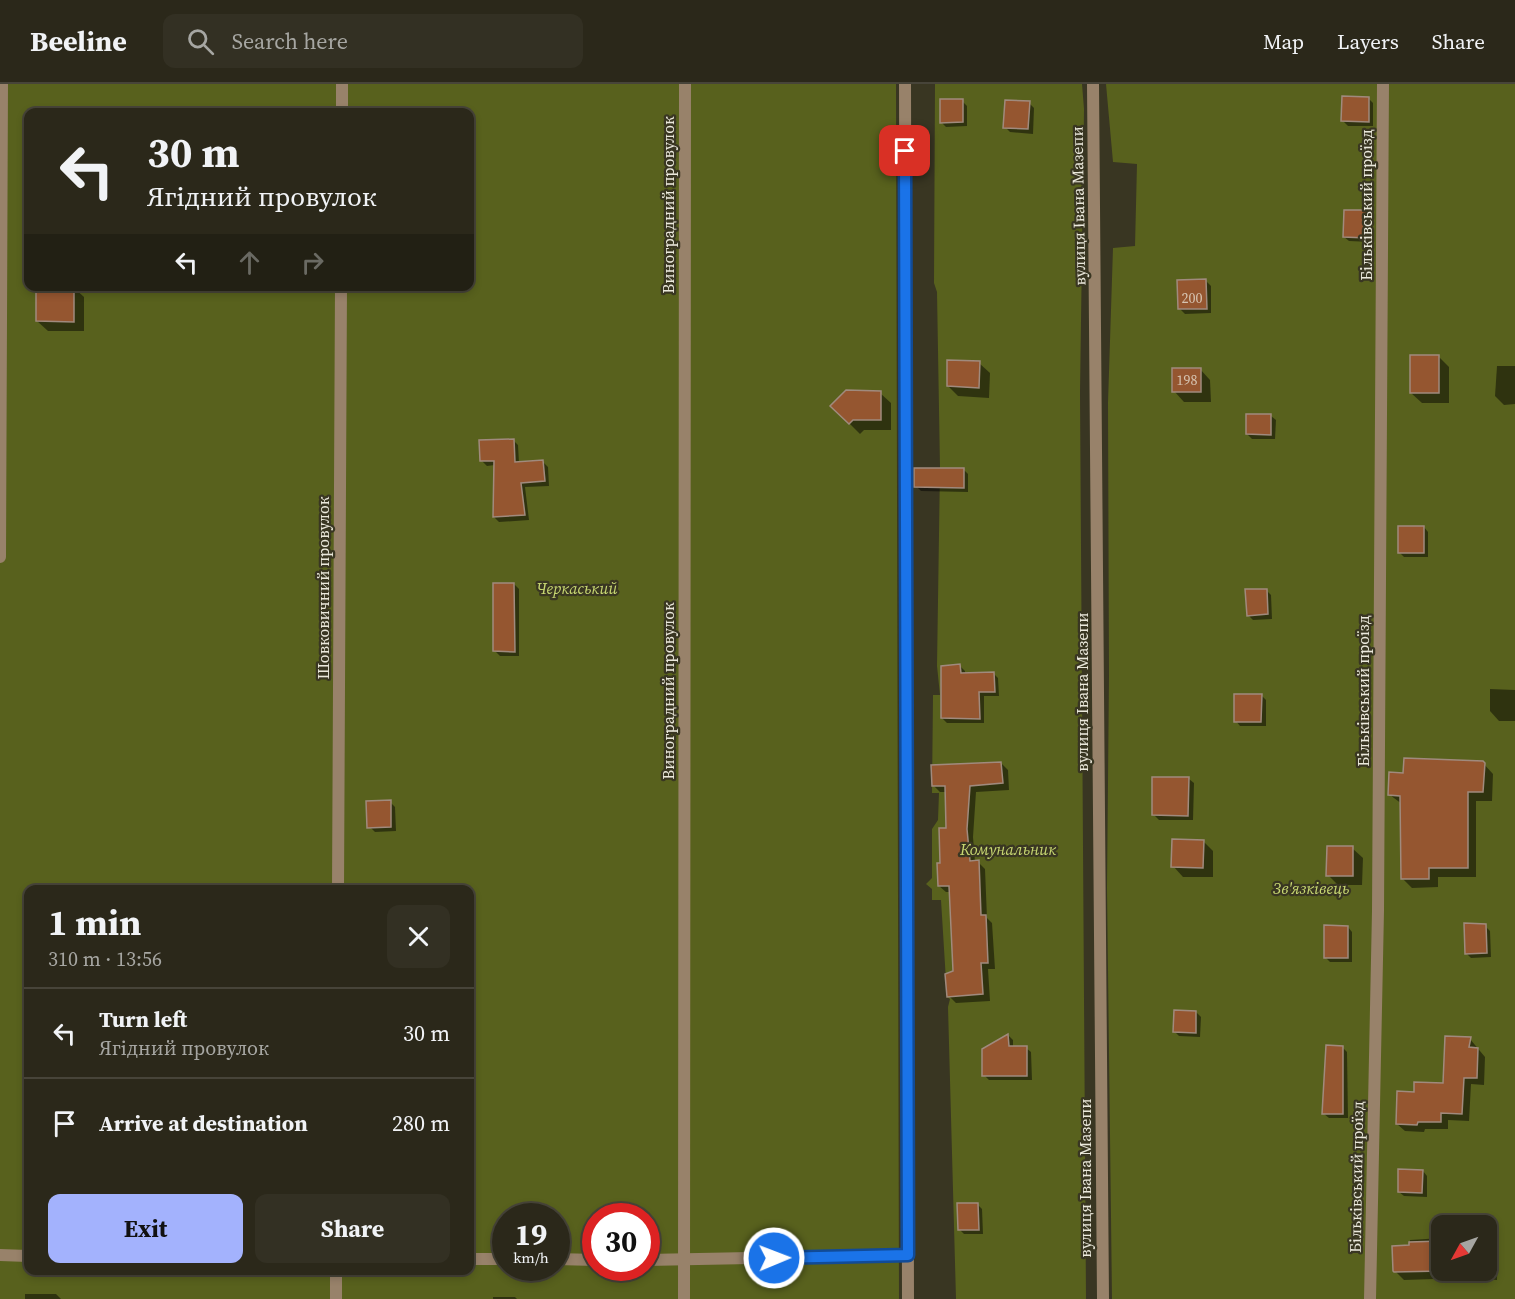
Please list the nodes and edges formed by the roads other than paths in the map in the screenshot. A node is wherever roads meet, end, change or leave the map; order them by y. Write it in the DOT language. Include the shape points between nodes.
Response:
graph roads {
  1 [pos="2,84"];
  2 [pos="342,84"];
  3 [pos="685,84"];
  4 [pos="905,84"];
  5 [pos="1093,84"];
  6 [pos="1383,84"];
  7 [pos="342,108"];
  8 [pos="341,291"];
  9 [pos="0,557"];
  10 [pos="338,885"];
  11 [pos="0,1255"];
  12 [pos="908,1255"];
  13 [pos="24,1256"];
  14 [pos="474,1259"];
  15 [pos="492,1259"];
  16 [pos="660,1260"];
  17 [pos="684,1260"];
  18 [pos="336,1275"];
  19 [pos="336,1299"];
  20 [pos="684,1299"];
  21 [pos="908,1299"];
  22 [pos="1102,1299"];
  23 [pos="1370,1299"];
  1 -- 9 [label="street"];
  2 -- 7 [label="street"];
  3 -- 17 [label="street, Виноградний провулок"];
  4 -- 12 [label="street"];
  5 -- 22 [label="street, вулиця Івана Мазепи"];
  6 -- 23 [label="street, Більківський проїзд" via="1378,911"];
  8 -- 10 [label="street, Шовковичний провулок"];
  11 -- 13 [label="street"];
  12 -- 17 [label="street"];
  12 -- 21 [label="street"];
  14 -- 15 [label="street"];
  16 -- 17 [label="street"];
  17 -- 20 [label="street, Виноградний провулок"];
  18 -- 19 [label="street"];
}
